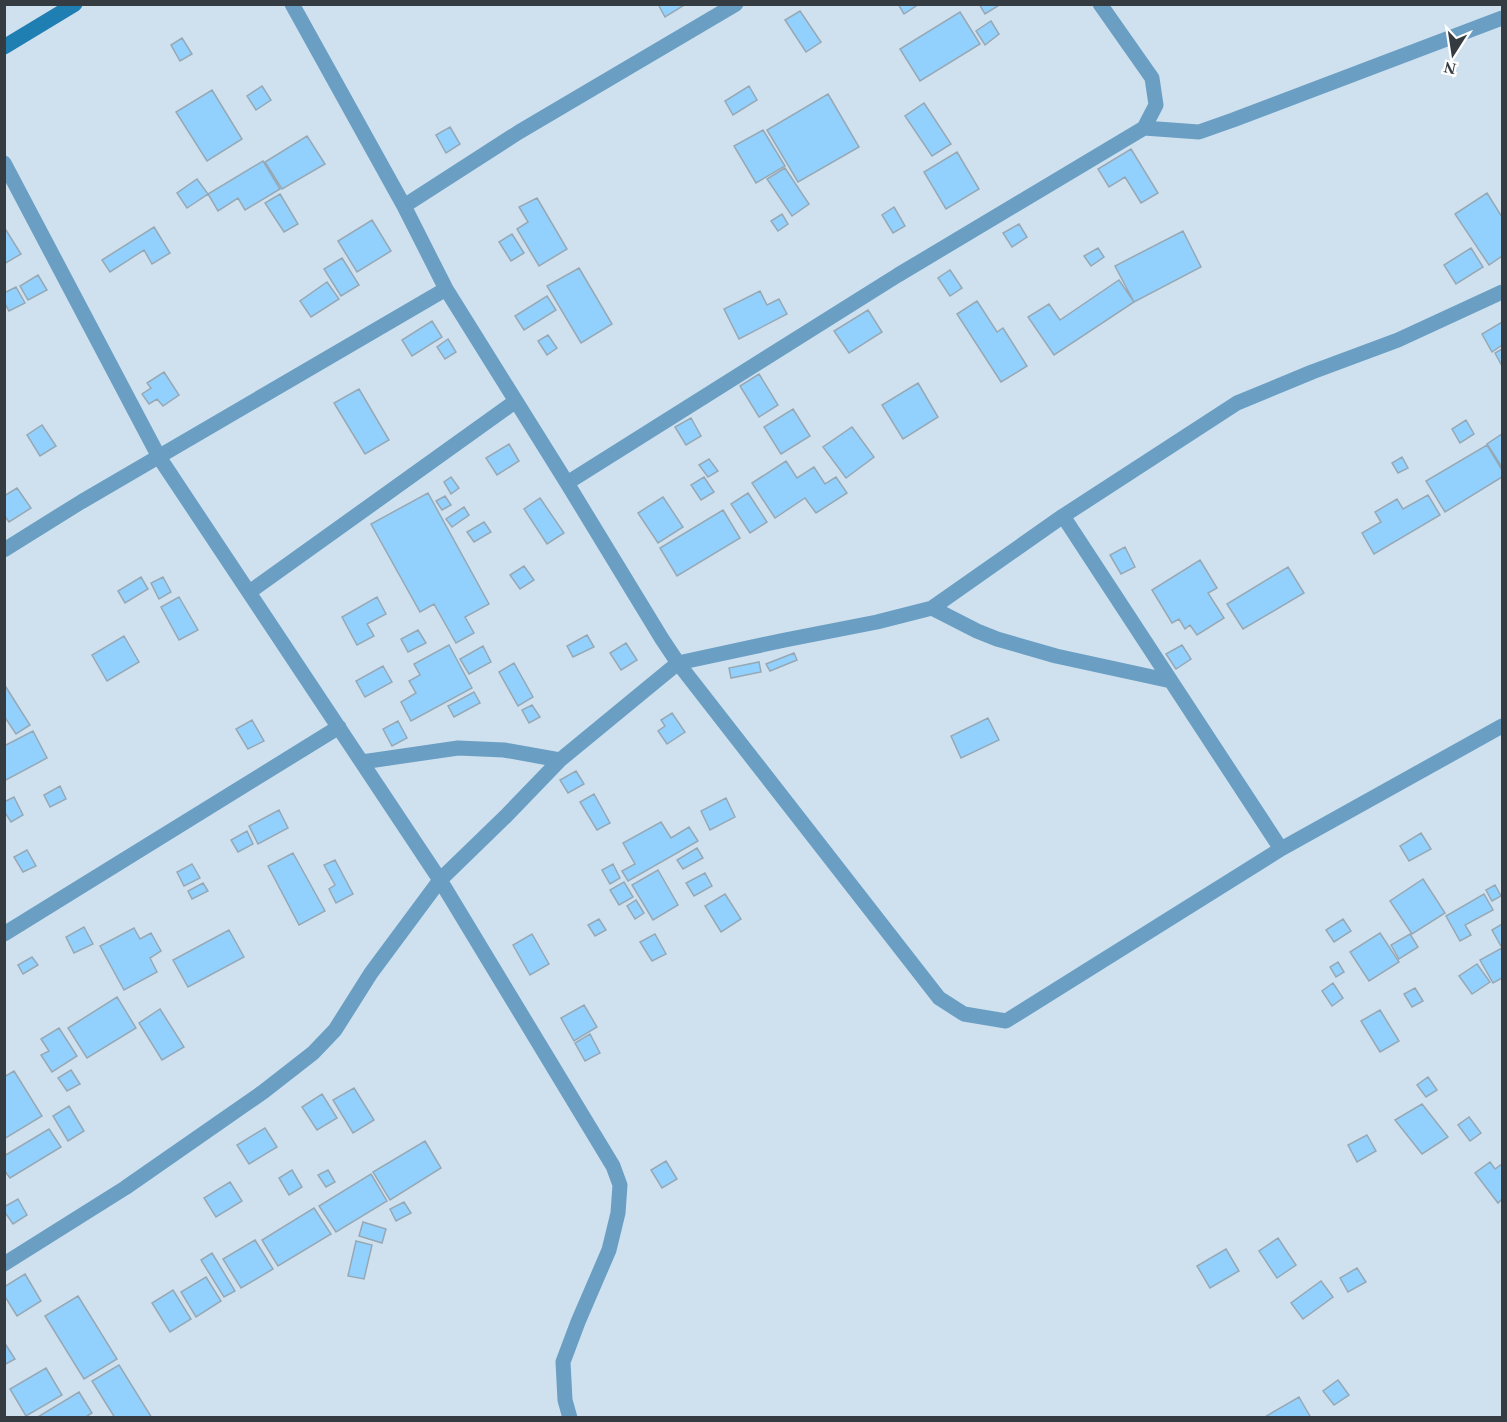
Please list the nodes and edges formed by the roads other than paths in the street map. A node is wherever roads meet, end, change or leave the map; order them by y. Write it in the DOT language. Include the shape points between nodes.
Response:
graph roads {
  1 [pos="75,4"];
  2 [pos="292,4"];
  3 [pos="736,4"];
  4 [pos="1100,4"];
  5 [pos="1503,18"];
  6 [pos="4,47"];
  7 [pos="1144,128"];
  8 [pos="4,163"];
  9 [pos="404,206"];
  10 [pos="446,289"];
  11 [pos="1503,292"];
  12 [pos="516,401"];
  13 [pos="159,457"];
  14 [pos="567,483"];
  15 [pos="1063,516"];
  16 [pos="4,550"];
  17 [pos="255,588"];
  18 [pos="932,608"];
  19 [pos="678,663"];
  20 [pos="1171,681"];
  21 [pos="1503,726"];
  22 [pos="339,727"];
  23 [pos="560,760"];
  24 [pos="362,762"];
  25 [pos="1281,849"];
  26 [pos="440,880"];
  27 [pos="4,934"];
  28 [pos="4,1264"];
  29 [pos="570,1418"];
  1 -- 6 [label="street"];
  2 -- 9 [label="street"];
  3 -- 9 [label="street" via="519,132"];
  4 -- 7 [label="street" via="1152,78 1156,105"];
  5 -- 7 [label="street" via="1199,132"];
  7 -- 14 [label="street" via="898,275"];
  8 -- 13 [label="street"];
  9 -- 10 [label="street"];
  10 -- 12 [label="street"];
  10 -- 13 [label="street"];
  11 -- 15 [label="street" via="1398,340 1237,404"];
  12 -- 14 [label="street"];
  12 -- 17 [label="street"];
  13 -- 16 [label="street"];
  13 -- 22 [label="street"];
  14 -- 19 [label="street"];
  15 -- 18 [label="street"];
  15 -- 20 [label="street"];
  18 -- 19 [label="street"];
  18 -- 20 [label="street" via="997,639"];
  19 -- 23 [label="street"];
  19 -- 25 [label="street" via="939,999 964,1014 1006,1021"];
  20 -- 25 [label="street"];
  21 -- 25 [label="street"];
  22 -- 24 [label="street"];
  22 -- 27 [label="street"];
  23 -- 24 [label="street" via="504,750 458,748"];
  23 -- 26 [label="street"];
  24 -- 26 [label="street"];
  26 -- 28 [label="street" via="335,1030 313,1053 125,1188"];
  26 -- 29 [label="street" via="613,1166 620,1185 609,1250 563,1362"];
}
